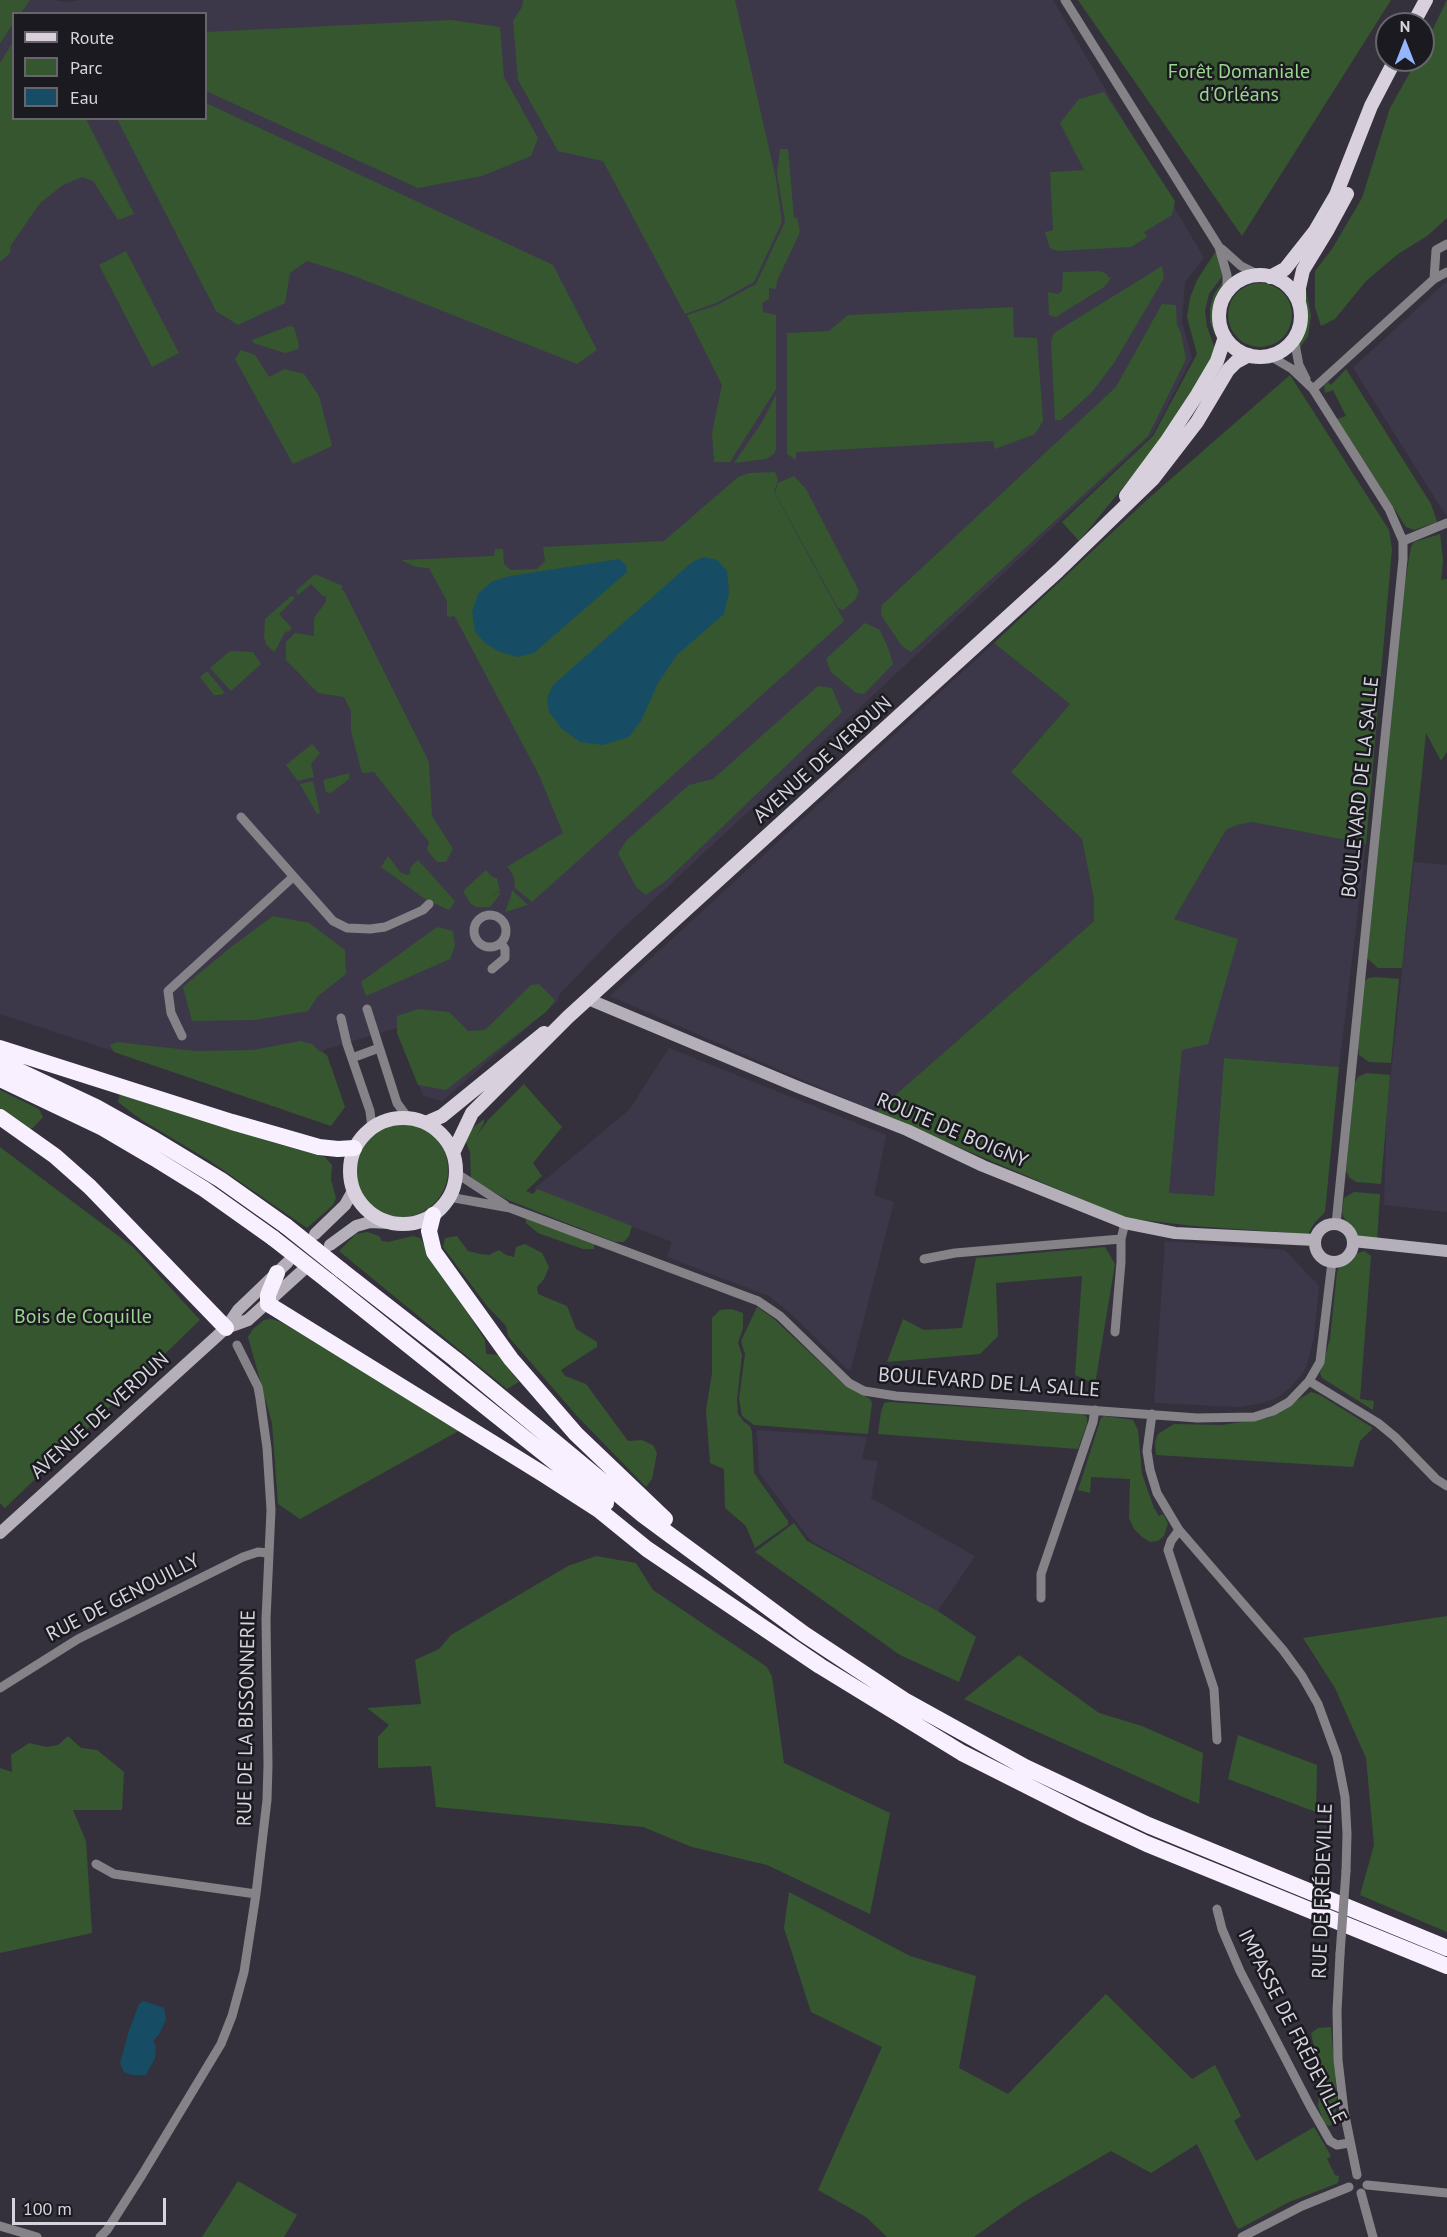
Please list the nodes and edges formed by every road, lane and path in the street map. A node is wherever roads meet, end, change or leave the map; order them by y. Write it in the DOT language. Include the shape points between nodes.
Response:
graph roads {
  1 [pos="1065,0"];
  2 [pos="1389,72"];
  3 [pos="1386,78"];
  4 [pos="1447,244"];
  5 [pos="1219,247"];
  6 [pos="1447,272"];
  7 [pos="1264,276"];
  8 [pos="1434,279"];
  9 [pos="1227,292"];
  10 [pos="1299,303"];
  11 [pos="1225,337"];
  12 [pos="1294,339"];
  13 [pos="1249,355"];
  14 [pos="1270,356"];
  15 [pos="1310,385"];
  16 [pos="1447,523"];
  17 [pos="1101,529"];
  18 [pos="1403,541"];
  19 [pos="241,817"];
  20 [pos="293,877"];
  21 [pos="429,904"];
  22 [pos="501,943"];
  23 [pos="492,969"];
  24 [pos="588,999"];
  25 [pos="367,1010"];
  26 [pos="568,1017"];
  27 [pos="341,1018"];
  28 [pos="182,1036"];
  29 [pos="0,1048"];
  30 [pos="379,1048"];
  31 [pos="352,1058"];
  32 [pos="0,1062"];
  33 [pos="0,1079"];
  34 [pos="0,1117"];
  35 [pos="408,1118"];
  36 [pos="426,1123"];
  37 [pos="372,1128"];
  38 [pos="354,1148"];
  39 [pos="453,1153"];
  40 [pos="456,1173"];
  41 [pos="353,1191"];
  42 [pos="449,1197"];
  43 [pos="510,1208"];
  44 [pos="433,1215"];
  45 [pos="390,1223"];
  46 [pos="1125,1223"];
  47 [pos="1336,1224"];
  48 [pos="315,1234"];
  49 [pos="1121,1239"];
  50 [pos="1315,1240"];
  51 [pos="1353,1241"];
  52 [pos="330,1245"];
  53 [pos="1447,1251"];
  54 [pos="924,1259"];
  55 [pos="1332,1262"];
  56 [pos="282,1267"];
  57 [pos="302,1271"];
  58 [pos="334,1275"];
  59 [pos="268,1304"];
  60 [pos="226,1328"];
  61 [pos="1115,1332"];
  62 [pos="237,1345"];
  63 [pos="1309,1382"];
  64 [pos="1095,1410"];
  65 [pos="1152,1414"];
  66 [pos="1447,1486"];
  67 [pos="1179,1530"];
  68 [pos="0,1533"];
  69 [pos="268,1553"];
  70 [pos="740,1587"];
  71 [pos="1041,1598"];
  72 [pos="762,1626"];
  73 [pos="0,1688"];
  74 [pos="1217,1740"];
  75 [pos="96,1864"];
  76 [pos="256,1894"];
  77 [pos="1217,1909"];
  78 [pos="1447,1948"];
  79 [pos="1447,1966"];
  80 [pos="1349,2143"];
  81 [pos="1357,2175"];
  82 [pos="1367,2185"];
  83 [pos="1349,2187"];
  84 [pos="1361,2193"];
  85 [pos="1447,2193"];
  86 [pos="0,2226"];
  87 [pos="37,2237"];
  88 [pos="100,2237"];
  89 [pos="1242,2237"];
  90 [pos="1373,2237"];
  1 -- 5 [label="street"];
  2 -- 3 [label="main road"];
  3 -- 7 [label="main road" via="1336,195 1316,231 1285,269"];
  3 -- 10 [label="main road" via="1347,194 1303,270"];
  4 -- 8 [label="street" via="1436,250"];
  5 -- 7 [label="street" via="1241,266"];
  5 -- 9 [label="street"];
  6 -- 8 [label="street"];
  7 -- 9 [label="main road" via="1241,279"];
  7 -- 10 [label="main road" via="1287,285"];
  8 -- 15 [label="street"];
  9 -- 11 [label="main road" via="1219,314"];
  10 -- 12 [label="main road" via="1302,314"];
  11 -- 13 [label="main road" via="1231,346"];
  11 -- 17 [label="main road, AVENUE DE VERDUN" via="1217,361 1197,395"];
  12 -- 14 [label="main road"];
  12 -- 15 [label="street, BOULEVARD DE LA SALLE" via="1299,365"];
  13 -- 14 [label="main road"];
  13 -- 17 [label="main road, AVENUE DE VERDUN" via="1228,370 1197,422 1153,479"];
  14 -- 15 [label="street, BOULEVARD DE LA SALLE"];
  15 -- 18 [label="street, BOULEVARD DE LA SALLE" via="1389,509"];
  16 -- 18 [label="street"];
  17 -- 24 [label="main road, AVENUE DE VERDUN"];
  18 -- 47 [label="street, BOULEVARD DE LA SALLE"];
  19 -- 20 [label="street"];
  20 -- 21 [label="street" via="333,921 346,928 385,927"];
  20 -- 28 [label="street" via="168,991 171,1013"];
  22 -- 23 [label="street" via="506,949 505,958"];
  24 -- 26 [label="main road, AVENUE DE VERDUN"];
  24 -- 46 [label="street, ROUTE DE BOIGNY"];
  25 -- 30 [label="street"];
  26 -- 36 [label="main road, AVENUE DE VERDUN" via="442,1116"];
  26 -- 39 [label="main road, AVENUE DE VERDUN" via="472,1113"];
  27 -- 31 [label="street"];
  29 -- 38 [label="highway" via="286,1138 318,1147"];
  30 -- 31 [label="street"];
  30 -- 35 [label="street" via="398,1103"];
  31 -- 37 [label="street"];
  32 -- 58 [label="highway, bridge" via="96,1107 221,1180 286,1226"];
  33 -- 58 [label="highway, bridge" via="103,1128"];
  34 -- 60 [label="highway" via="90,1187"];
  35 -- 36 [label="main road"];
  35 -- 37 [label="main road" via="389,1120"];
  36 -- 39 [label="main road" via="443,1137"];
  37 -- 38 [label="main road"];
  38 -- 41 [label="main road" via="349,1168"];
  39 -- 40 [label="main road"];
  40 -- 42 [label="main road"];
  40 -- 43 [label="street, BOULEVARD DE LA SALLE"];
  41 -- 45 [label="main road" via="363,1207"];
  41 -- 48 [label="street" via="345,1206"];
  42 -- 43 [label="street, BOULEVARD DE LA SALLE"];
  42 -- 44 [label="main road"];
  43 -- 64 [label="street, BOULEVARD DE LA SALLE" via="758,1301 780,1316 849,1383 864,1391"];
  44 -- 45 [label="main road" via="420,1222"];
  44 -- 70 [label="highway" via="429,1231 434,1252 512,1359 576,1434"];
  45 -- 52 [label="street" via="356,1226"];
  46 -- 49 [label="street"];
  46 -- 50 [label="street, ROUTE DE BOIGNY" via="1175,1233"];
  47 -- 50 [label="street" via="1320,1229"];
  47 -- 51 [label="street" via="1349,1231"];
  49 -- 54 [label="street"];
  49 -- 61 [label="street"];
  50 -- 55 [label="street" via="1317,1252"];
  51 -- 53 [label="street"];
  51 -- 55 [label="street" via="1348,1255"];
  55 -- 63 [label="street, BOULEVARD DE LA SALLE" via="1322,1353"];
  56 -- 59 [label="highway" via="268,1295"];
  56 -- 60 [label="street, AVENUE DE VERDUN" via="238,1310"];
  57 -- 59 [label="street, AVENUE DE VERDUN"];
  58 -- 70 [label="highway" via="472,1373 643,1515"];
  58 -- 72 [label="highway" via="676,1560"];
  59 -- 60 [label="street, AVENUE DE VERDUN" via="248,1320"];
  59 -- 72 [label="highway" via="599,1510 647,1548"];
  60 -- 68 [label="street, AVENUE DE VERDUN"];
  62 -- 69 [label="street, RUE DE LA BISSONNERIE" via="258,1387 264,1418 271,1510"];
  63 -- 65 [label="street, BOULEVARD DE LA SALLE" via="1289,1402 1254,1417"];
  63 -- 66 [label="street" via="1378,1423"];
  64 -- 65 [label="street, BOULEVARD DE LA SALLE"];
  64 -- 71 [label="street" via="1041,1574"];
  65 -- 67 [label="street, RUE DE FRÉDEVILLE" via="1147,1451 1150,1470 1157,1493"];
  67 -- 74 [label="street" via="1168,1550 1214,1689"];
  67 -- 80 [label="street, RUE DE FRÉDEVILLE, bridge" via="1302,1676 1318,1704 1337,1756 1347,1834 1338,2060"];
  69 -- 73 [label="street, RUE DE GENOUILLY" via="243,1557 78,1639"];
  69 -- 76 [label="street, RUE DE LA BISSONNERIE" via="267,1800"];
  70 -- 78 [label="highway" via="904,1700 1024,1767 1148,1825"];
  72 -- 79 [label="highway" via="962,1753 1031,1789 1147,1844"];
  75 -- 76 [label="street" via="114,1874"];
  76 -- 88 [label="street, RUE DE LA BISSONNERIE" via="244,1972 221,2044"];
  77 -- 80 [label="street, IMPASSE DE FRÉDEVILLE" via="1240,1971 1310,2106 1330,2141 1336,2145"];
  80 -- 81 [label="street, RUE DE FRÉDEVILLE"];
  81 -- 82 [label="street" via="1363,2176"];
  81 -- 83 [label="street" via="1350,2179"];
  82 -- 84 [label="street"];
  82 -- 85 [label="street"];
  83 -- 84 [label="street"];
  83 -- 89 [label="street"];
  84 -- 90 [label="street"];
  86 -- 87 [label="street"];
}
